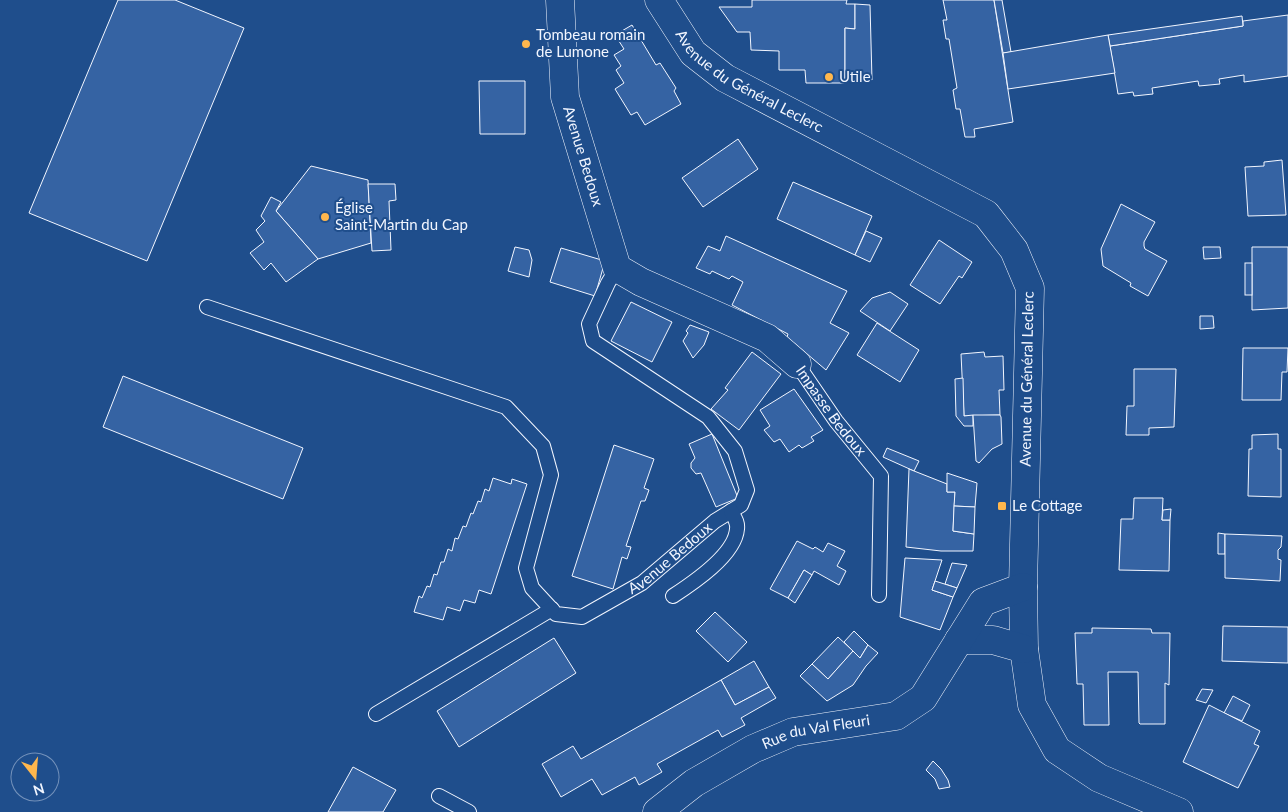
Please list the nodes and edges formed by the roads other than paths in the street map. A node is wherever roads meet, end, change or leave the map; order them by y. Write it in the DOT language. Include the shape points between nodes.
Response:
graph roads {
  1 [pos="560,0"];
  2 [pos="659,0"];
  3 [pos="617,268"];
  4 [pos="208,306"];
  5 [pos="797,364"];
  6 [pos="731,511"];
  7 [pos="1023,587"];
  8 [pos="879,595"];
  9 [pos="673,596"];
  10 [pos="552,609"];
  11 [pos="959,640"];
  12 [pos="1024,649"];
  13 [pos="376,714"];
  14 [pos="439,796"];
  15 [pos="469,812"];
  16 [pos="656,812"];
  17 [pos="1178,812"];
  1 -- 3 [label="street, Avenue Bedoux" via="565,97"];
  2 -- 7 [label="street, Avenue du Général Leclerc" via="693,53 726,78 986,214 1014,250 1030,288"];
  3 -- 5 [label="street, Impasse Bedoux" via="641,282 767,338"];
  3 -- 6 [label="lane, Avenue Bedoux" via="589,324 593,341 708,416 735,451 748,490 742,505"];
  4 -- 10 [label="lane, Avenue Bedoux" via="506,407 543,446 551,475 526,568 532,588"];
  5 -- 8 [label="lane, Impasse Bedoux" via="836,421 881,476"];
  6 -- 9 [label="lane" via="738,530 734,542 693,583"];
  6 -- 10 [label="lane, Avenue Bedoux" via="642,583 582,617 556,614"];
  7 -- 11 [label="street, Rue du Val Fleuri" via="982,602"];
  7 -- 12 [label="street, Avenue du Général Leclerc"];
  10 -- 13 [label="lane"];
  11 -- 12 [label="street" via="993,640"];
  11 -- 16 [label="street, Rue du Val Fleuri" via="923,698 896,716 793,732 753,749 694,783"];
  12 -- 17 [label="street, Avenue du Général Leclerc" via="1032,705 1057,750 1099,778"];
  14 -- 15 [label="lane"];
}
